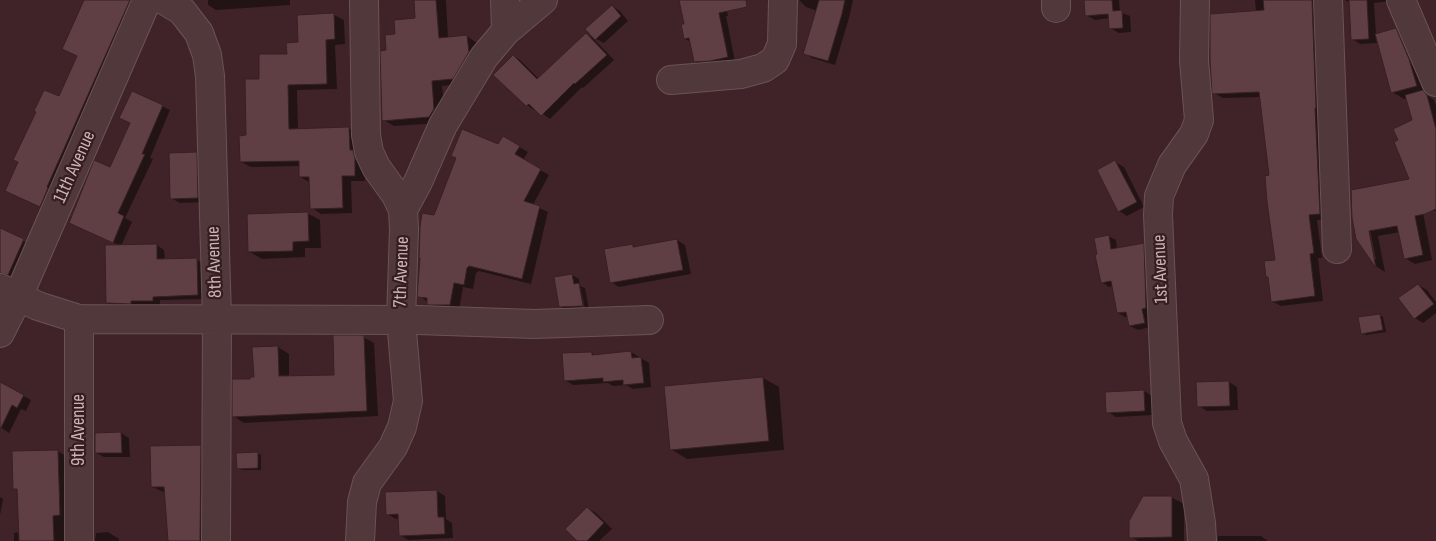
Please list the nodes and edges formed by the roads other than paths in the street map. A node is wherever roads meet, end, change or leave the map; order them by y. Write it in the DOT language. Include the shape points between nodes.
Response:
graph roads {
  1 [pos="147,0"];
  2 [pos="164,0"];
  3 [pos="364,0"];
  4 [pos="505,0"];
  5 [pos="543,0"];
  6 [pos="783,0"];
  7 [pos="1195,0"];
  8 [pos="1328,0"];
  9 [pos="1401,0"];
  10 [pos="506,31"];
  11 [pos="671,80"];
  12 [pos="1436,82"];
  13 [pos="402,210"];
  14 [pos="1337,248"];
  15 [pos="9,293"];
  16 [pos="80,319"];
  17 [pos="217,320"];
  18 [pos="401,320"];
  19 [pos="649,320"];
  20 [pos="0,333"];
  21 [pos="79,541"];
  22 [pos="216,541"];
  23 [pos="360,541"];
  24 [pos="1202,541"];
  1 -- 15 [label="street, 11th Avenue"];
  2 -- 17 [label="street, 8th Avenue" via="182,11 198,33 207,54"];
  3 -- 13 [label="street, 7th Avenue" via="369,152"];
  4 -- 10 [label="street"];
  5 -- 10 [label="street"];
  6 -- 11 [label="street" via="782,44 775,60 763,68 741,74"];
  7 -- 24 [label="street, 1st Avenue" via="1194,60 1199,120 1194,134 1172,165 1159,196 1158,215 1167,423 1194,479"];
  8 -- 14 [label="street"];
  9 -- 12 [label="street"];
  10 -- 13 [label="street" via="484,57 444,125"];
  13 -- 18 [label="street, 7th Avenue"];
  15 -- 16 [label="street"];
  15 -- 20 [label="street, 11th Avenue"];
  16 -- 17 [label="street"];
  16 -- 21 [label="street, 9th Avenue"];
  17 -- 18 [label="street"];
  17 -- 22 [label="street, 8th Avenue"];
  18 -- 19 [label="street" via="534,324"];
  18 -- 23 [label="street, 7th Avenue" via="408,401 402,427 367,483 362,502"];
}
